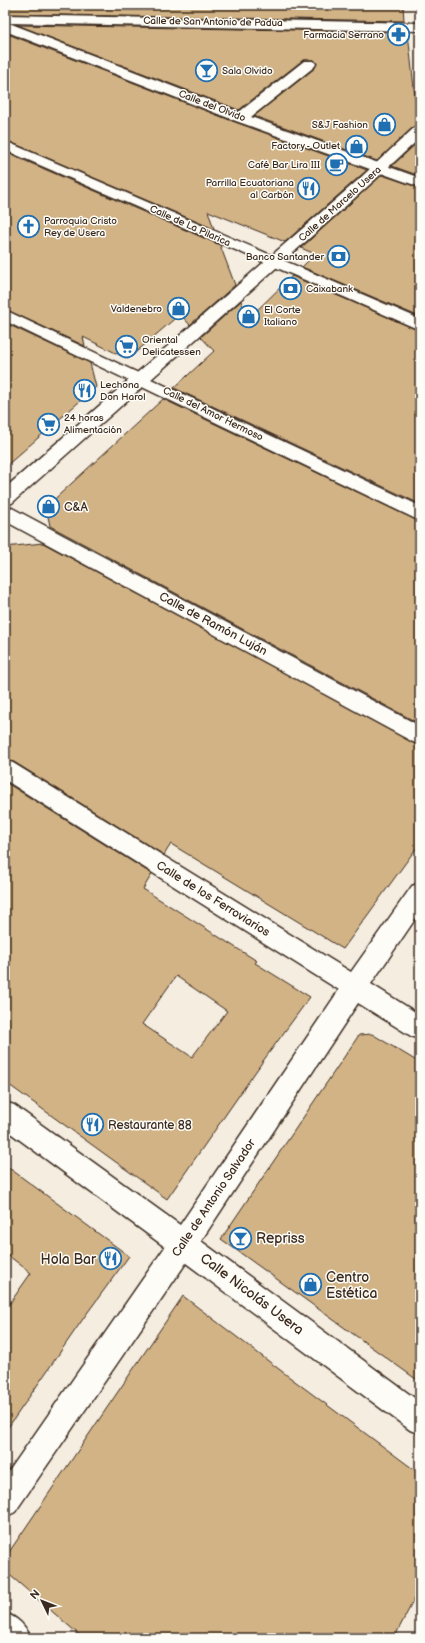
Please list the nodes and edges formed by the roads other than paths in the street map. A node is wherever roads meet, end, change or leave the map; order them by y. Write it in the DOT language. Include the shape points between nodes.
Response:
graph roads {
  1 [pos="5,19"];
  2 [pos="5,26"];
  3 [pos="420,27"];
  4 [pos="309,64"];
  5 [pos="241,118"];
  6 [pos="420,131"];
  7 [pos="5,145"];
  8 [pos="380,168"];
  9 [pos="420,183"];
  10 [pos="274,262"];
  11 [pos="5,315"];
  12 [pos="420,325"];
  13 [pos="139,379"];
  14 [pos="5,498"];
  15 [pos="5,513"];
  16 [pos="420,514"];
  17 [pos="420,736"];
  18 [pos="5,769"];
  19 [pos="420,893"];
  20 [pos="355,987"];
  21 [pos="420,1028"];
  22 [pos="5,1114"];
  23 [pos="184,1244"];
  24 [pos="420,1420"];
  25 [pos="5,1502"];
  26 [pos="5,1628"];
  27 [pos="15,1638"];
  1 -- 3 [label="street, Calle de San Antonio de Padua"];
  2 -- 5 [label="street, Calle del Olvido"];
  4 -- 5 [label="street"];
  5 -- 8 [label="street, Calle del Olvido"];
  6 -- 8 [label="street, Calle de Marcelo Usera"];
  7 -- 10 [label="street, Calle de La Pilarica"];
  8 -- 9 [label="street, Calle del Olvido"];
  8 -- 10 [label="street, Calle de Marcelo Usera"];
  10 -- 12 [label="street, Calle de La Pilarica"];
  10 -- 13 [label="street, Calle de Marcelo Usera"];
  11 -- 13 [label="street, Calle del Amor Hermoso"];
  13 -- 14 [label="street, Calle de Marcelo Usera"];
  13 -- 16 [label="street, Calle del Amor Hermoso"];
  15 -- 17 [label="street, Calle de Ramón Luján"];
  18 -- 20 [label="street, Calle de los Ferroviarios"];
  19 -- 20 [label="street, Calle de Antonio Salvador"];
  20 -- 21 [label="street, Calle de los Ferroviarios"];
  20 -- 23 [label="street, Calle de Antonio Salvador"];
  22 -- 23 [label="street, Calle Nicolás Usera"];
  23 -- 24 [label="street, Calle Nicolás Usera"];
  23 -- 25 [label="street, Calle de Antonio Salvador"];
  26 -- 27 [label="street"];
}
